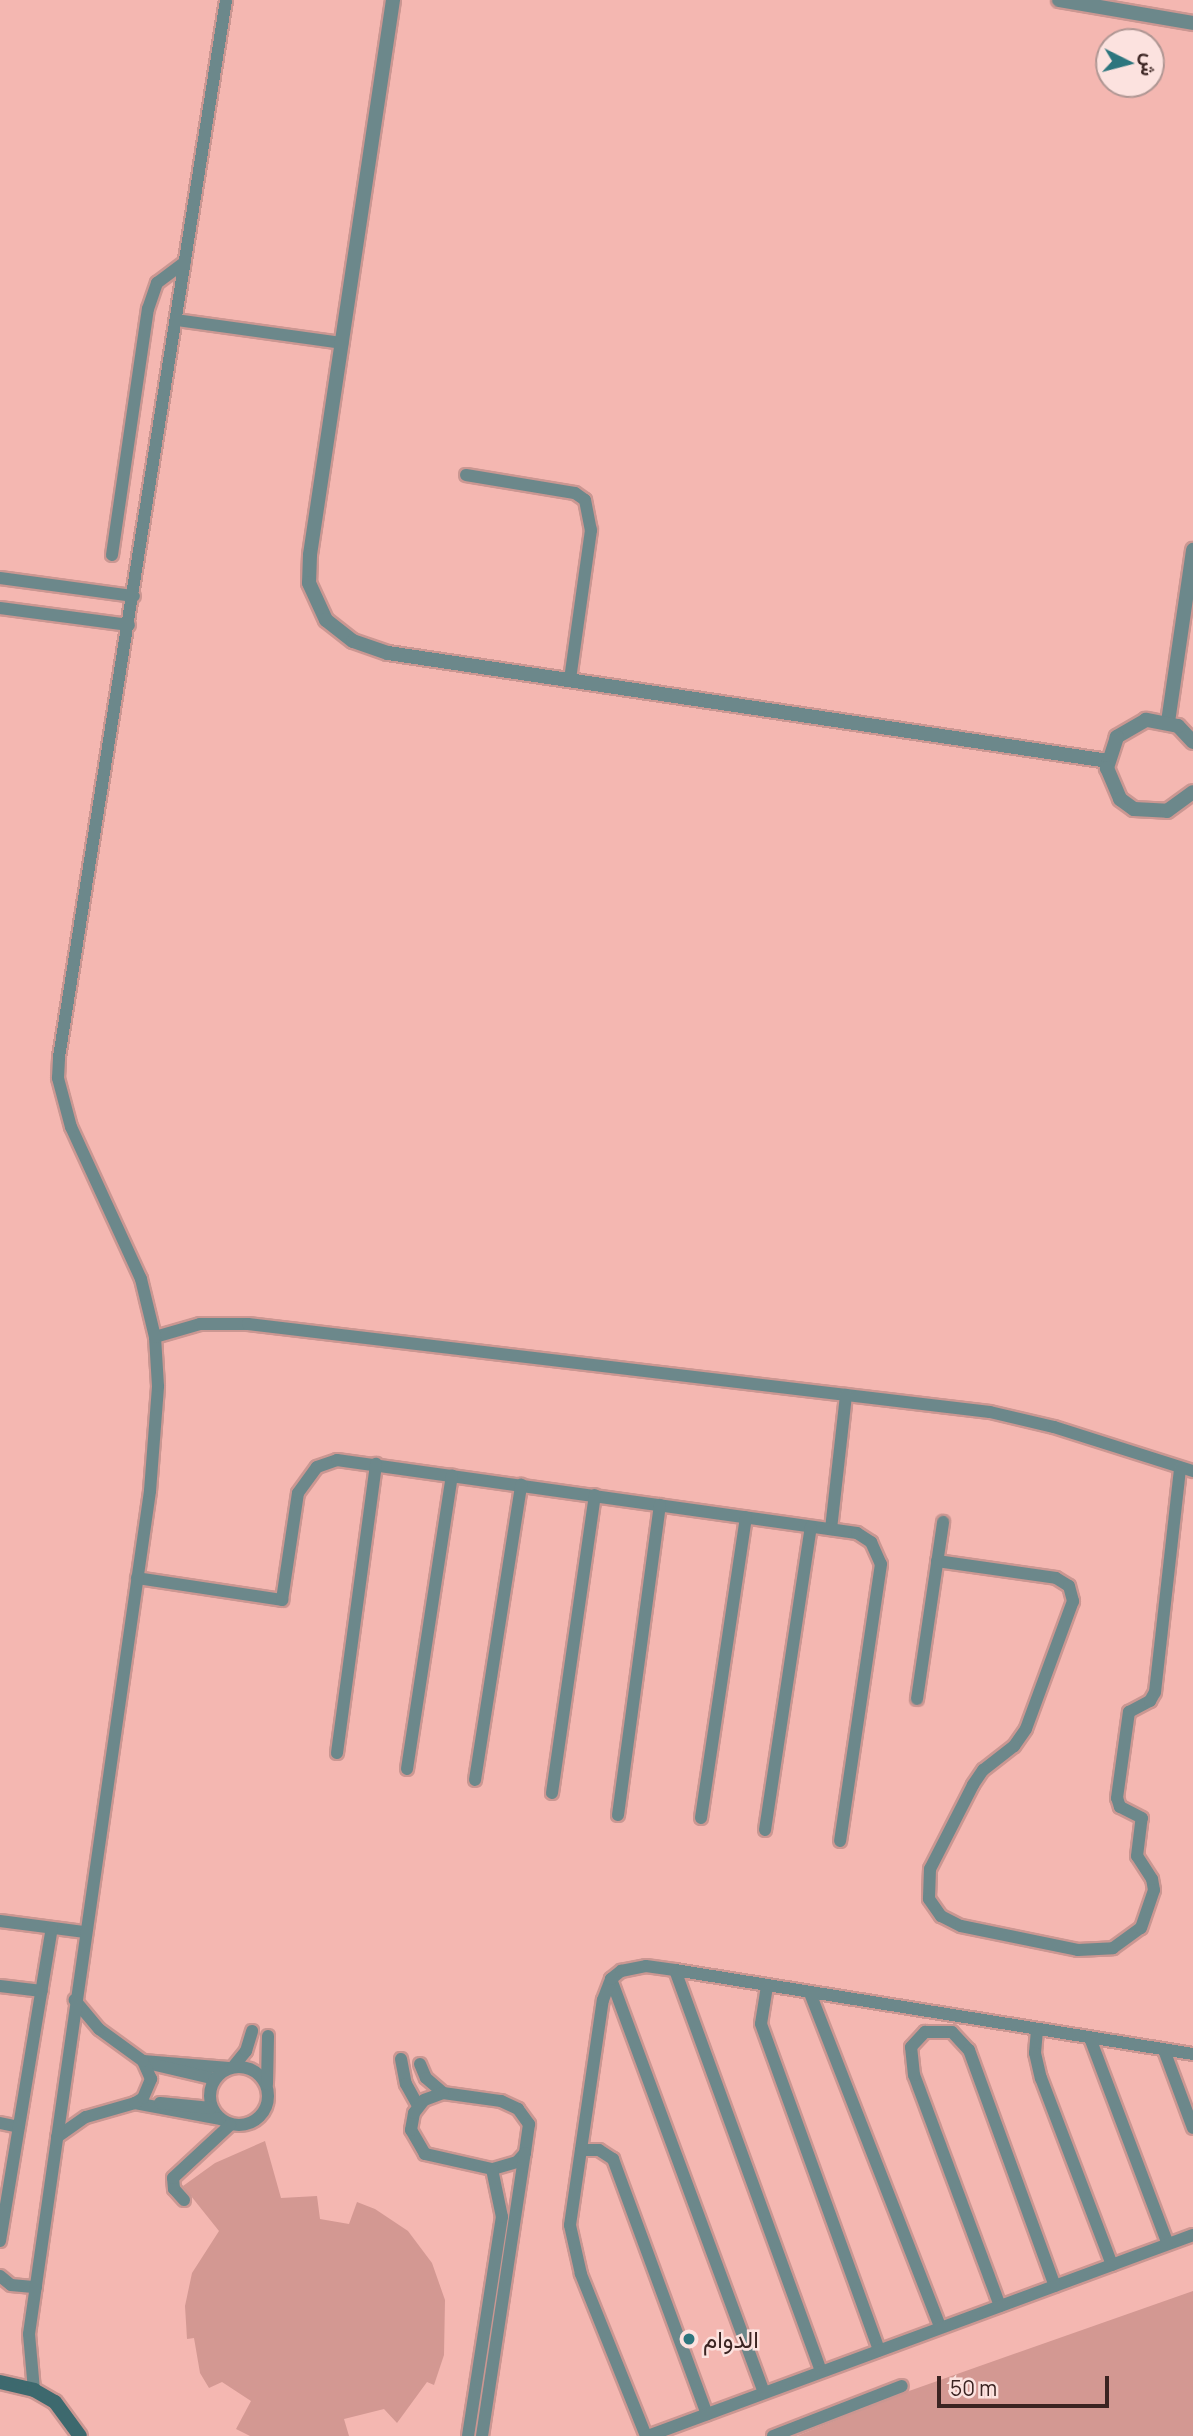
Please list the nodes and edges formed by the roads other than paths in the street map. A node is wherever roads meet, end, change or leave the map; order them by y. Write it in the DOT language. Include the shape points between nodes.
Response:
graph roads {
  1 [pos="226,0"];
  2 [pos="393,0"];
  3 [pos="1059,0"];
  4 [pos="1193,23"];
  5 [pos="185,262"];
  6 [pos="176,320"];
  7 [pos="342,343"];
  8 [pos="466,475"];
  9 [pos="1193,550"];
  10 [pos="112,555"];
  11 [pos="0,578"];
  12 [pos="134,596"];
  13 [pos="0,608"];
  14 [pos="129,625"];
  15 [pos="570,680"];
  16 [pos="1168,722"];
  17 [pos="1193,741"];
  18 [pos="1108,761"];
  19 [pos="1193,792"];
  20 [pos="155,1337"];
  21 [pos="846,1395"];
  22 [pos="376,1464"];
  23 [pos="1187,1469"];
  24 [pos="452,1475"];
  25 [pos="521,1485"];
  26 [pos="595,1496"];
  27 [pos="660,1505"];
  28 [pos="746,1517"];
  29 [pos="943,1522"];
  30 [pos="811,1527"];
  31 [pos="831,1530"];
  32 [pos="937,1561"];
  33 [pos="137,1578"];
  34 [pos="918,1699"];
  35 [pos="337,1753"];
  36 [pos="407,1769"];
  37 [pos="475,1780"];
  38 [pos="552,1793"];
  39 [pos="618,1815"];
  40 [pos="701,1818"];
  41 [pos="765,1830"];
  42 [pos="840,1841"];
  43 [pos="0,1921"];
  44 [pos="52,1928"];
  45 [pos="85,1932"];
  46 [pos="675,1970"];
  47 [pos="611,1979"];
  48 [pos="0,1986"];
  49 [pos="766,1986"];
  50 [pos="42,1991"];
  51 [pos="810,1993"];
  52 [pos="75,2000"];
  53 [pos="1037,2030"];
  54 [pos="252,2031"];
  55 [pos="268,2036"];
  56 [pos="1090,2038"];
  57 [pos="1164,2050"];
  58 [pos="1193,2054"];
  59 [pos="401,2059"];
  60 [pos="143,2061"];
  61 [pos="420,2064"];
  62 [pos="231,2068"];
  63 [pos="215,2079"];
  64 [pos="267,2088"];
  65 [pos="443,2093"];
  66 [pos="135,2104"];
  67 [pos="418,2106"];
  68 [pos="211,2108"];
  69 [pos="225,2122"];
  70 [pos="0,2123"];
  71 [pos="19,2127"];
  72 [pos="1193,2129"];
  73 [pos="57,2137"];
  74 [pos="581,2150"];
  75 [pos="526,2153"];
  76 [pos="492,2169"];
  77 [pos="184,2200"];
  78 [pos="1193,2235"];
  79 [pos="0,2241"];
  80 [pos="1168,2244"];
  81 [pos="1112,2265"];
  82 [pos="0,2276"];
  83 [pos="1055,2286"];
  84 [pos="36,2287"];
  85 [pos="1000,2306"];
  86 [pos="940,2327"];
  87 [pos="879,2350"];
  88 [pos="821,2371"];
  89 [pos="0,2382"];
  90 [pos="902,2386"];
  91 [pos="34,2390"];
  92 [pos="764,2392"];
  93 [pos="707,2414"];
  94 [pos="80,2436"];
  95 [pos="468,2436"];
  96 [pos="482,2436"];
  97 [pos="647,2436"];
  98 [pos="773,2436"];
  1 -- 5 [label="lane"];
  2 -- 7 [label="street"];
  3 -- 4 [label="street"];
  5 -- 6 [label="lane"];
  5 -- 10 [label="lane" via="157,283 148,309"];
  6 -- 7 [label="lane"];
  6 -- 12 [label="lane"];
  7 -- 15 [label="street" via="309,563 309,583 318,610 342,635 388,653"];
  8 -- 15 [label="lane" via="575,493 585,500 591,530"];
  9 -- 16 [label="street"];
  11 -- 12 [label="lane"];
  12 -- 14 [label="lane"];
  13 -- 14 [label="lane"];
  14 -- 20 [label="lane" via="58,1079 71,1127 141,1279"];
  15 -- 18 [label="street"];
  16 -- 17 [label="street"];
  16 -- 18 [label="street" via="1146,720 1130,725 1117,737"];
  18 -- 19 [label="street" via="1111,785 1134,809 1167,811"];
  20 -- 21 [label="lane" via="201,1324 248,1324"];
  20 -- 33 [label="lane" via="156,1425"];
  21 -- 23 [label="lane" via="1022,1419"];
  21 -- 31 [label="lane"];
  22 -- 24 [label="lane"];
  22 -- 33 [label="lane" via="327,1462 302,1483 282,1600"];
  22 -- 35 [label="lane"];
  23 -- 32 [label="lane" via="1155,1692 1150,1701 1129,1712 1117,1798 1124,1810 1142,1818 1137,1856 1154,1890 1141,1928 1113,1948 1078,1950 961,1926 941,1916 929,1899 930,1870 973,1785 1026,1729 1073,1601 1069,1586 1056,1578"];
  24 -- 25 [label="lane"];
  24 -- 36 [label="lane"];
  25 -- 26 [label="lane"];
  25 -- 37 [label="lane"];
  26 -- 27 [label="lane"];
  26 -- 38 [label="lane"];
  27 -- 28 [label="lane"];
  27 -- 39 [label="lane"];
  28 -- 30 [label="lane"];
  28 -- 40 [label="lane"];
  29 -- 32 [label="lane"];
  30 -- 31 [label="lane"];
  30 -- 41 [label="lane"];
  31 -- 42 [label="lane" via="864,1537 876,1549 881,1564"];
  32 -- 34 [label="lane"];
  33 -- 45 [label="lane"];
  43 -- 44 [label="lane"];
  44 -- 45 [label="lane"];
  44 -- 50 [label="lane"];
  45 -- 52 [label="lane"];
  46 -- 47 [label="lane" via="633,1966"];
  46 -- 49 [label="lane"];
  46 -- 88 [label="lane"];
  47 -- 74 [label="lane" via="603,2000"];
  47 -- 92 [label="lane"];
  48 -- 50 [label="lane"];
  49 -- 51 [label="lane"];
  49 -- 87 [label="lane" via="761,2024"];
  50 -- 71 [label="lane"];
  51 -- 53 [label="lane"];
  51 -- 86 [label="lane"];
  52 -- 60 [label="lane" via="99,2029"];
  52 -- 73 [label="lane"];
  53 -- 56 [label="lane"];
  53 -- 81 [label="lane" via="1035,2053 1041,2078"];
  54 -- 62 [label="lane" via="246,2051"];
  55 -- 64 [label="lane"];
  56 -- 57 [label="lane"];
  56 -- 80 [label="lane"];
  57 -- 58 [label="lane"];
  57 -- 72 [label="lane"];
  59 -- 67 [label="lane" via="406,2084"];
  60 -- 62 [label="lane"];
  60 -- 63 [label="lane" via="167,2071"];
  60 -- 66 [label="lane" via="151,2080"];
  61 -- 65 [label="lane" via="426,2078"];
  62 -- 63 [label="lane"];
  62 -- 64 [label="lane" via="257,2073"];
  63 -- 68 [label="lane" via="209,2093"];
  64 -- 69 [label="lane" via="263,2114 248,2124"];
  65 -- 67 [label="lane"];
  65 -- 75 [label="lane" via="501,2101 518,2109 528,2124"];
  66 -- 68 [label="lane"];
  66 -- 69 [label="lane"];
  66 -- 73 [label="lane" via="86,2117"];
  67 -- 76 [label="lane" via="411,2130 425,2154"];
  68 -- 69 [label="lane"];
  69 -- 77 [label="lane" via="173,2178 174,2189"];
  70 -- 71 [label="lane"];
  71 -- 79 [label="lane"];
  73 -- 84 [label="lane"];
  74 -- 93 [label="lane" via="599,2150 613,2160"];
  74 -- 97 [label="lane" via="570,2216 572,2239 581,2274"];
  75 -- 76 [label="lane" via="517,2162"];
  75 -- 96 [label="lane"];
  76 -- 95 [label="lane" via="502,2217"];
  78 -- 80 [label="lane"];
  80 -- 81 [label="lane"];
  81 -- 83 [label="lane"];
  82 -- 84 [label="lane" via="11,2285"];
  83 -- 85 [label="lane"];
  83 -- 85 [label="lane" via="969,2050 952,2032 925,2032 911,2047 914,2075"];
  84 -- 91 [label="lane" via="29,2348"];
  85 -- 86 [label="lane"];
  86 -- 87 [label="lane"];
  87 -- 88 [label="lane"];
  88 -- 92 [label="lane"];
  89 -- 91 [label="main road"];
  90 -- 98 [label="lane"];
  91 -- 94 [label="main road" via="55,2402"];
  92 -- 93 [label="lane"];
  93 -- 97 [label="lane"];
}
